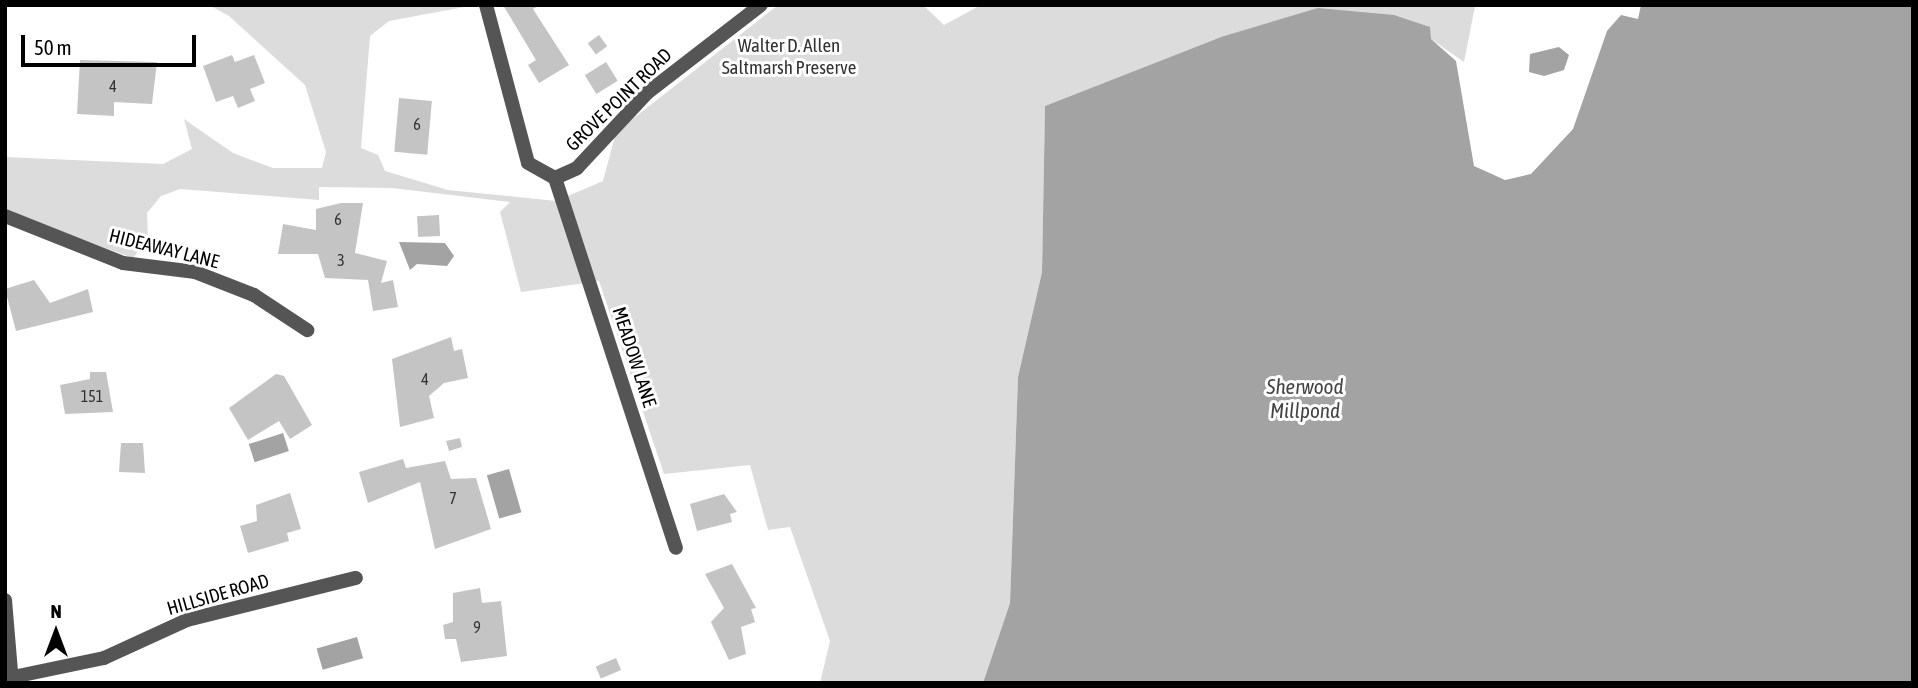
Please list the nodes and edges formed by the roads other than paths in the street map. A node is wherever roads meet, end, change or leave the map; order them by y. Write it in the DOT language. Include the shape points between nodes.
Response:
graph roads {
  1 [pos="485,5"];
  2 [pos="761,5"];
  3 [pos="555,178"];
  4 [pos="5,216"];
  5 [pos="307,330"];
  6 [pos="676,548"];
  7 [pos="356,578"];
  8 [pos="5,600"];
  9 [pos="12,680"];
  1 -- 3 [label="street" via="528,163"];
  2 -- 3 [label="street, GROVE POINT ROAD" via="648,93 577,168"];
  3 -- 6 [label="street, MEADOW LANE"];
  4 -- 5 [label="street, HIDEAWAY LANE" via="123,262 195,272 254,295"];
  7 -- 9 [label="street, HILLSIDE ROAD" via="187,620 103,658"];
  8 -- 9 [label="street"];
}
